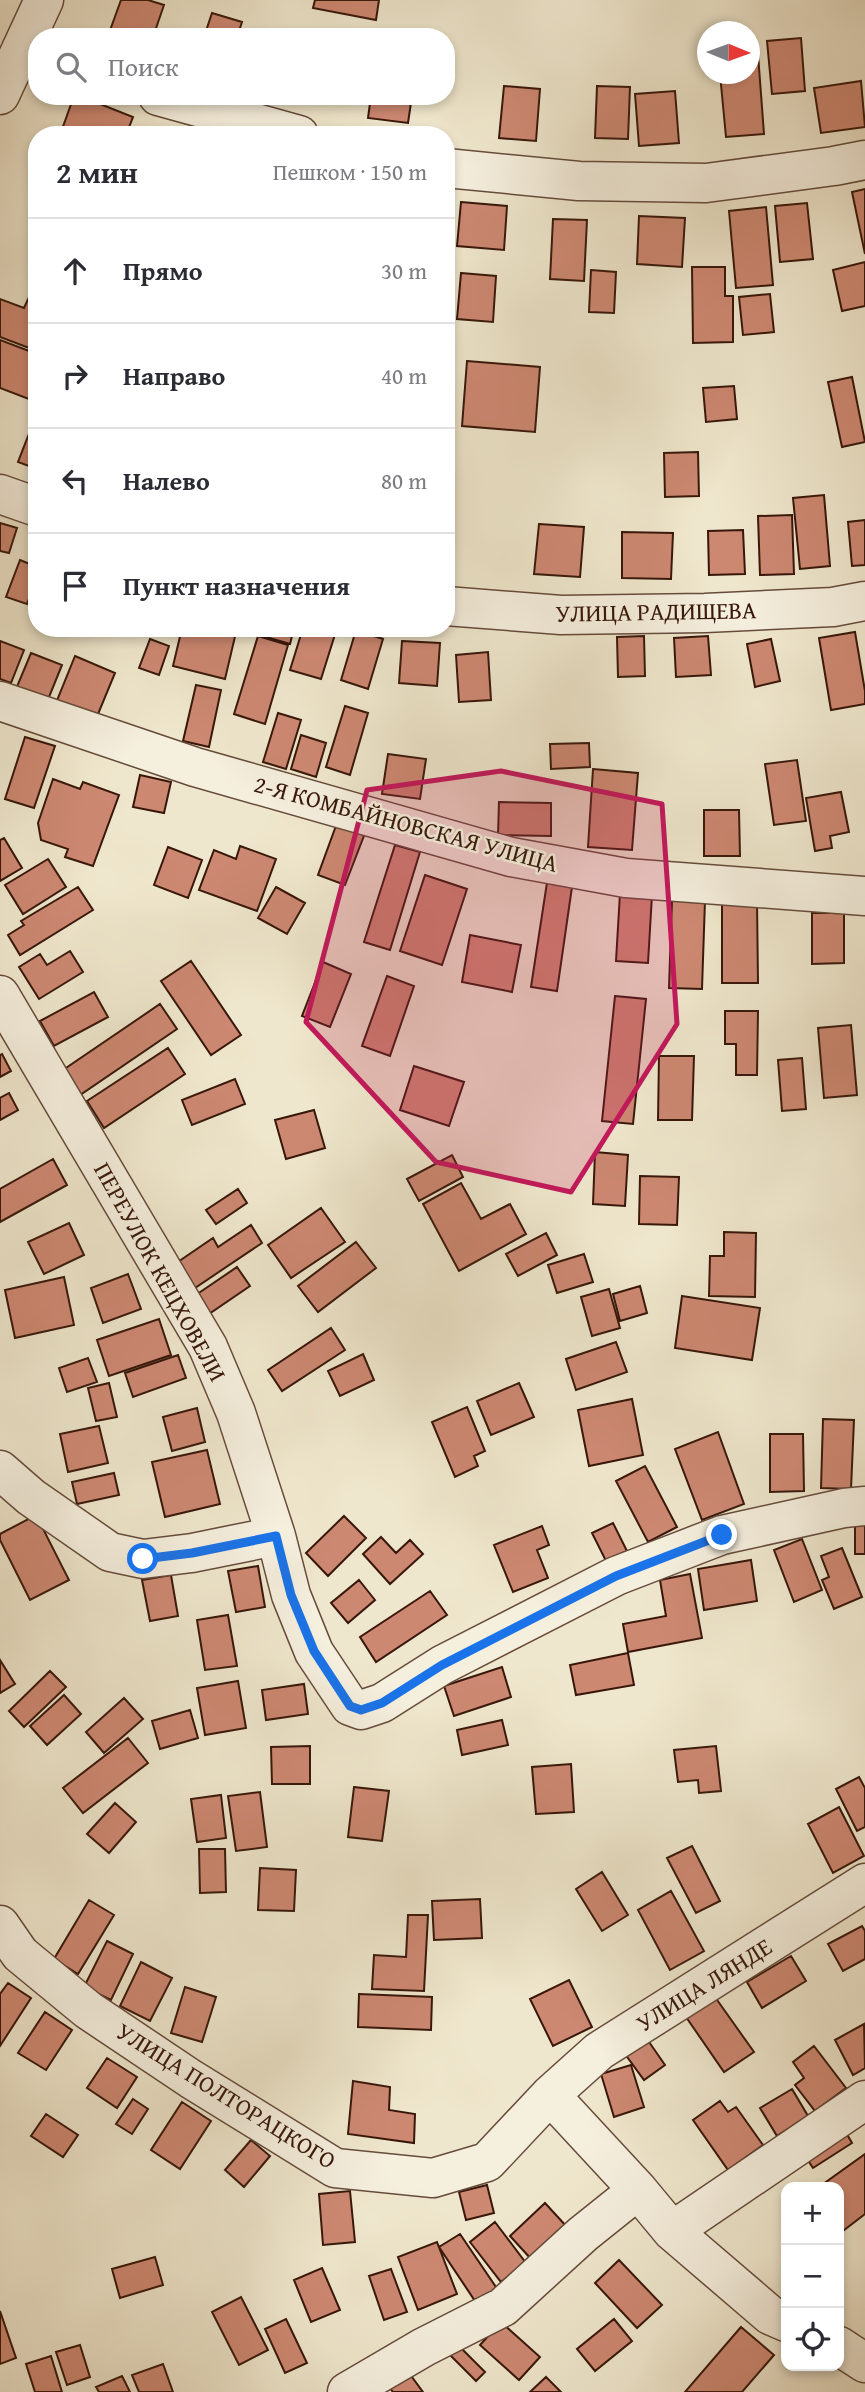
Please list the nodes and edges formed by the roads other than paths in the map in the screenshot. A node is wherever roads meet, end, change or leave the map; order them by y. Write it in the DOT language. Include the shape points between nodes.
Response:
graph roads {
  1 [pos="44,0"];
  2 [pos="36,28"];
  3 [pos="28,54"];
  4 [pos="0,95"];
  5 [pos="191,105"];
  6 [pos="266,126"];
  7 [pos="865,160"];
  8 [pos="455,169"];
  9 [pos="0,494"];
  10 [pos="28,504"];
  11 [pos="865,601"];
  12 [pos="455,607"];
  13 [pos="0,701"];
  14 [pos="865,895"];
  15 [pos="0,995"];
  16 [pos="0,1470"];
  17 [pos="865,1506"];
  18 [pos="276,1536"];
  19 [pos="865,1883"];
  20 [pos="0,1926"];
  21 [pos="550,2095"];
  22 [pos="865,2100"];
  23 [pos="638,2190"];
  24 [pos="673,2231"];
  25 [pos="781,2320"];
  26 [pos="844,2349"];
  27 [pos="865,2363"];
  28 [pos="347,2392"];
  1 -- 2 [label="street"];
  3 -- 4 [label="street"];
  5 -- 6 [label="street"];
  7 -- 8 [label="street" via="706,183 579,181"];
  9 -- 10 [label="street"];
  11 -- 12 [label="street, УЛИЦА РАДИЩЕВА" via="730,612 562,615"];
  13 -- 14 [label="street, 2-Я КОМБАЙНОВСКАЯ УЛИЦА" via="195,767 511,857 626,878"];
  15 -- 18 [label="street, ПЕРЕУЛОК КЕЦХОВЕЛИ" via="208,1347 236,1413"];
  16 -- 18 [label="street" via="110,1552 143,1559"];
  17 -- 18 [label="street, ПЕРЕУЛОК КЕЦХОВЕЛИ" via="722,1535 616,1576 442,1665 382,1703 361,1710 350,1706 314,1651 291,1595"];
  19 -- 21 [label="street, УЛИЦА ЛЯНДЕ" via="599,2051"];
  20 -- 21 [label="street, УЛИЦА ПОЛТОРАЦКОГО" via="20,1954 88,2010 335,2168 433,2178 486,2162"];
  21 -- 23 [label="street"];
  22 -- 24 [label="street"];
  23 -- 24 [label="street"];
  23 -- 28 [label="street" via="502,2308"];
  24 -- 25 [label="street"];
  26 -- 27 [label="street"];
}
